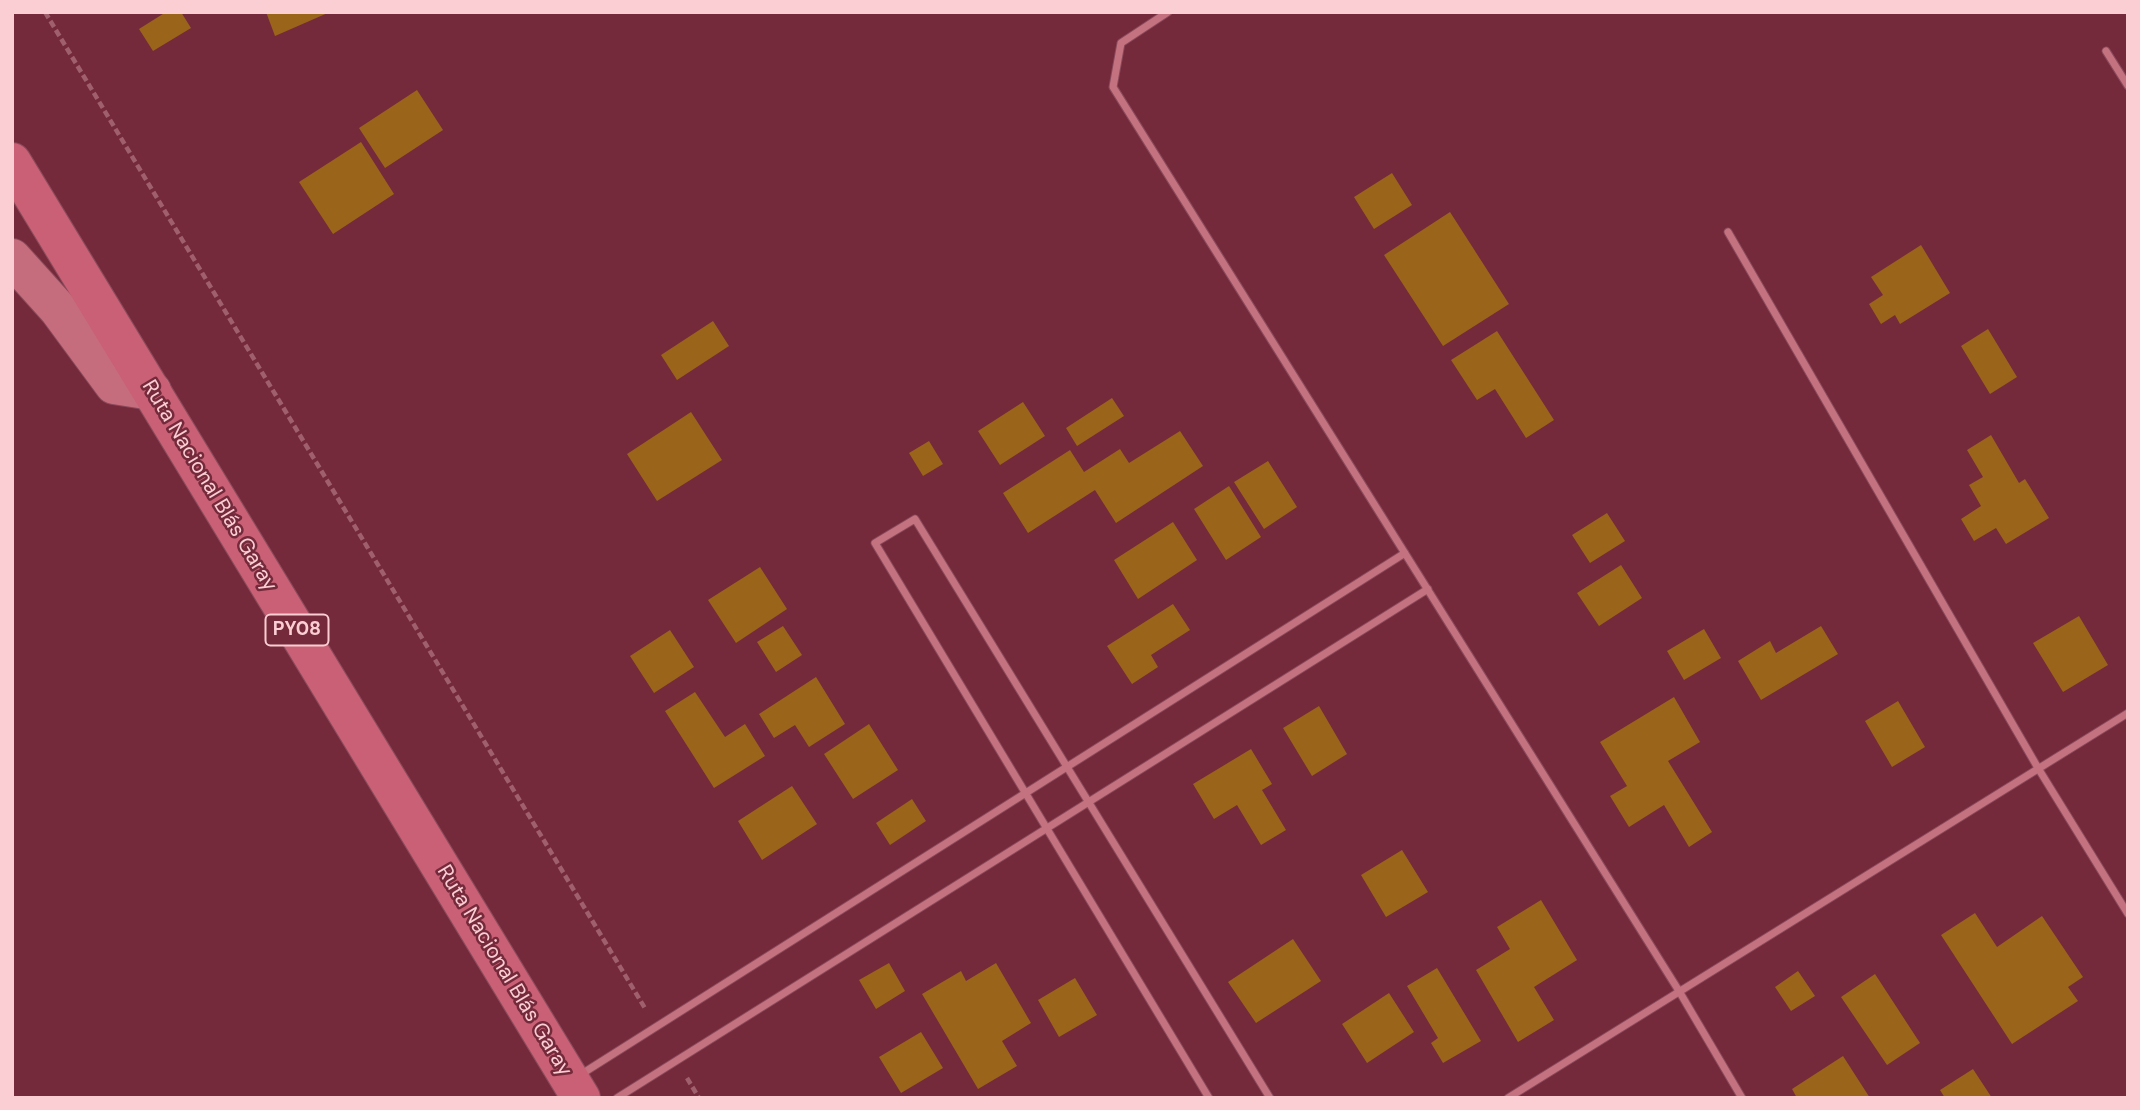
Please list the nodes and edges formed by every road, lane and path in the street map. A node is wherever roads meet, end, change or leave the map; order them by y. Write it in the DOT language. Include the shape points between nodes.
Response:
graph roads {
  1 [pos="45,12"];
  2 [pos="1168,12"];
  3 [pos="2106,51"];
  4 [pos="2128,86"];
  5 [pos="12,162"];
  6 [pos="1728,232"];
  7 [pos="12,258"];
  8 [pos="152,391"];
  9 [pos="1405,553"];
  10 [pos="1427,589"];
  11 [pos="2128,713"];
  12 [pos="1067,767"];
  13 [pos="2038,768"];
  14 [pos="1026,793"];
  15 [pos="1089,802"];
  16 [pos="1046,828"];
  17 [pos="2128,914"];
  18 [pos="1679,992"];
  19 [pos="656,1027"];
  20 [pos="677,1061"];
  21 [pos="576,1089"];
  22 [pos="617,1098"];
  23 [pos="699,1098"];
  24 [pos="1209,1098"];
  25 [pos="1270,1098"];
  26 [pos="1508,1098"];
  27 [pos="1742,1098"];
  1 -- 19 [label="path"];
  2 -- 9 [label="street" via="1121,43 1113,87"];
  3 -- 4 [label="street"];
  5 -- 8 [label="highway, Ruta Nacional Blás Garay / PY08"];
  6 -- 13 [label="street"];
  7 -- 8 [label="street" via="58,309 114,385"];
  8 -- 21 [label="highway, Ruta Nacional Blás Garay / PY08"];
  9 -- 10 [label="street"];
  9 -- 12 [label="street"];
  10 -- 15 [label="street"];
  10 -- 18 [label="street"];
  11 -- 13 [label="street"];
  12 -- 14 [label="street"];
  12 -- 14 [label="street" via="915,519 875,543"];
  12 -- 15 [label="street"];
  13 -- 17 [label="street"];
  13 -- 18 [label="street"];
  14 -- 16 [label="street"];
  14 -- 19 [label="street"];
  15 -- 16 [label="street"];
  15 -- 25 [label="street"];
  16 -- 20 [label="street"];
  16 -- 24 [label="street"];
  18 -- 26 [label="street"];
  18 -- 27 [label="street"];
  19 -- 21 [label="street"];
  20 -- 22 [label="street"];
  20 -- 23 [label="path"];
}
